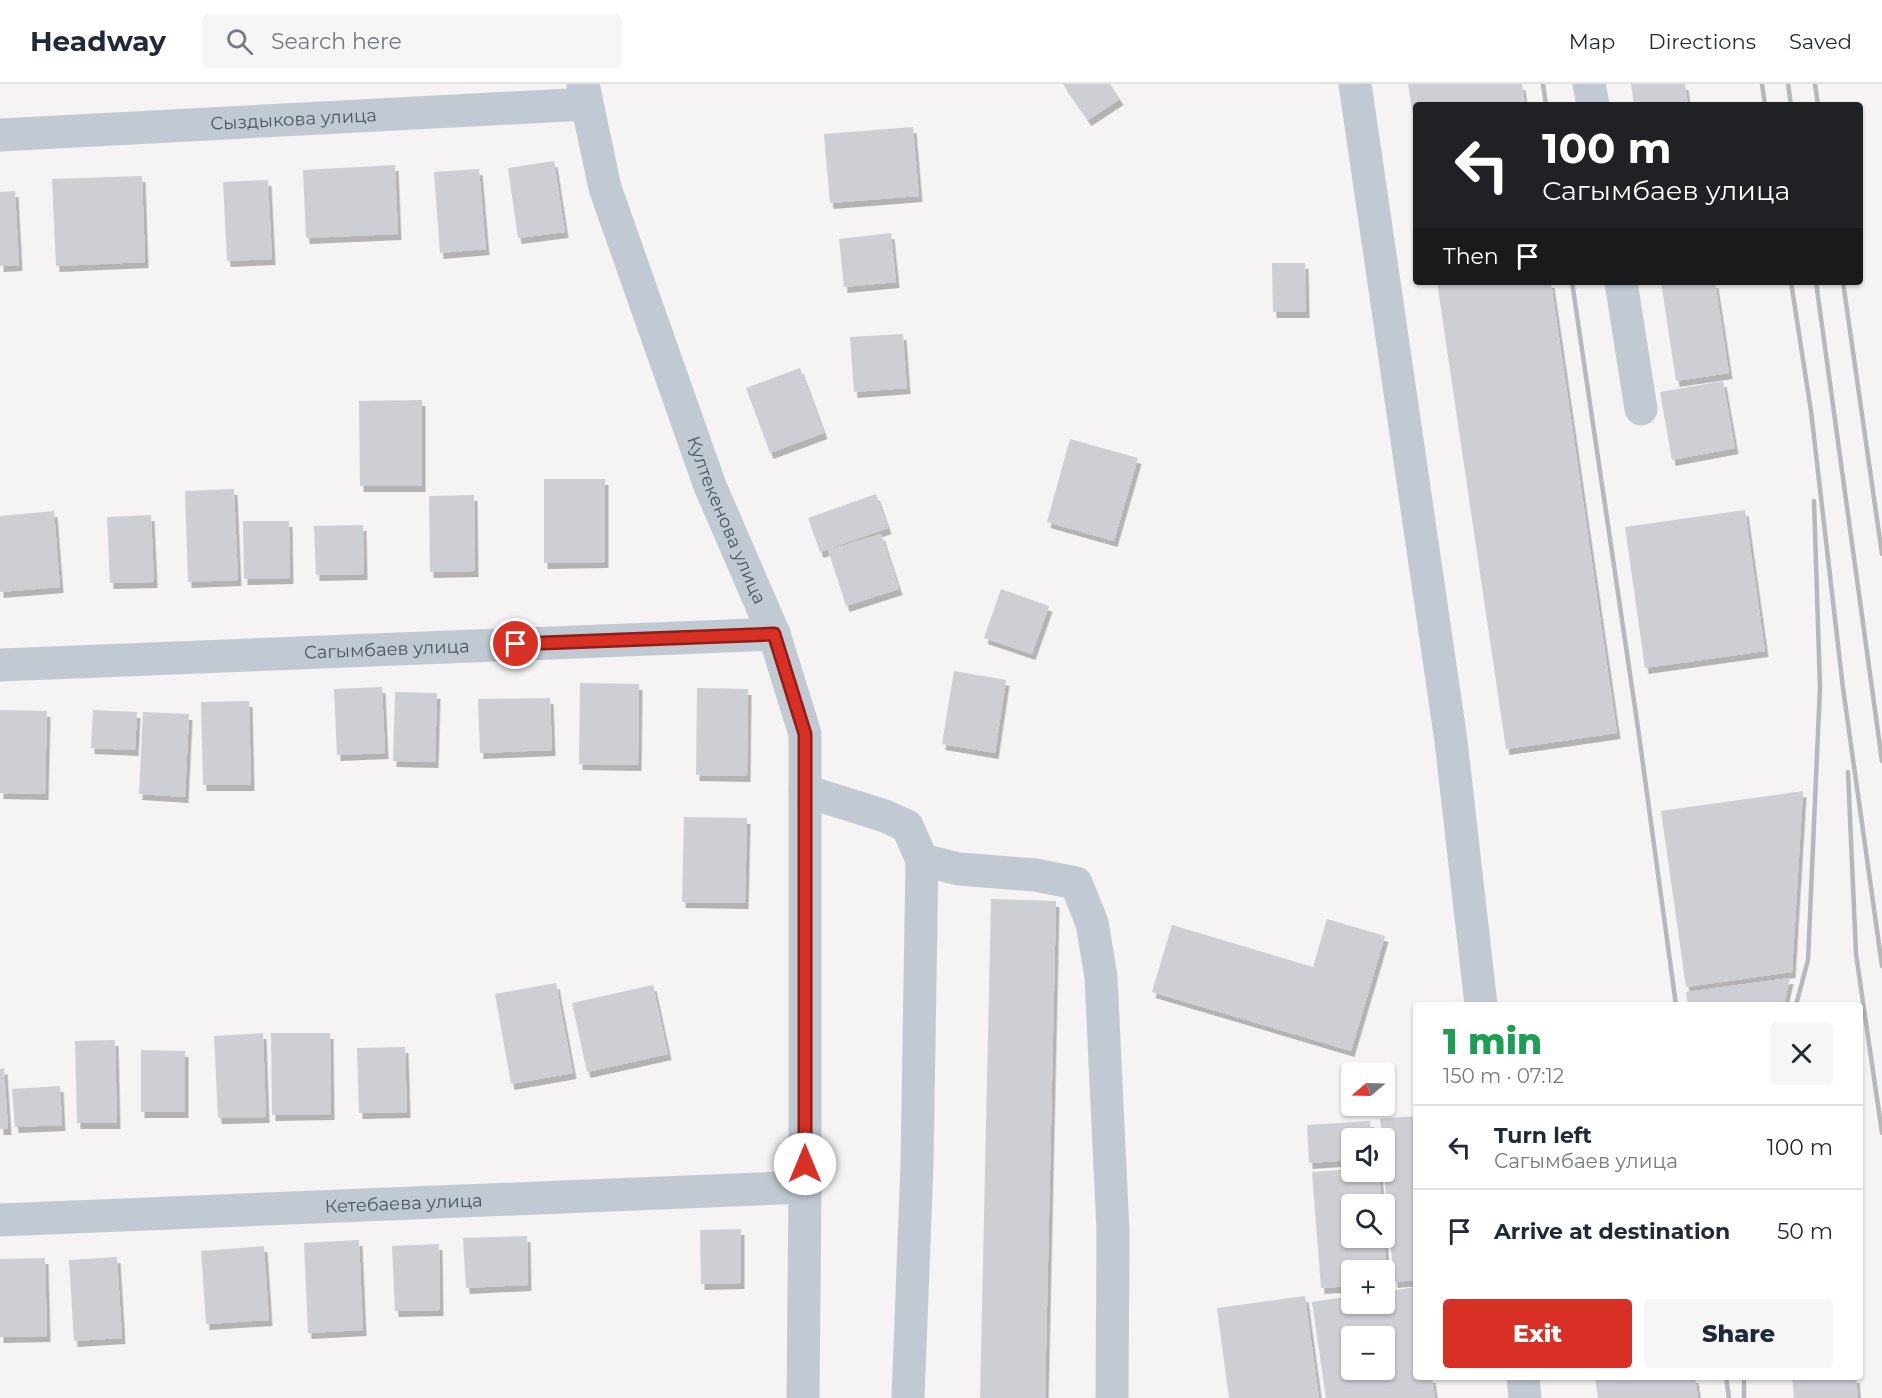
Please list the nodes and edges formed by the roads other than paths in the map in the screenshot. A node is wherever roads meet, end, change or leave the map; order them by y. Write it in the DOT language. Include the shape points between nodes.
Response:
graph roads {
  1 [pos="1355,84"];
  2 [pos="1589,84"];
  3 [pos="585,94"];
  4 [pos="1592,102"];
  5 [pos="0,135"];
  6 [pos="1621,285"];
  7 [pos="1641,409"];
  8 [pos="774,634"];
  9 [pos="0,665"];
  10 [pos="805,791"];
  11 [pos="922,860"];
  12 [pos="1481,1002"];
  13 [pos="806,1188"];
  14 [pos="0,1220"];
  15 [pos="1522,1380"];
  16 [pos="803,1398"];
  17 [pos="908,1398"];
  18 [pos="1112,1398"];
  19 [pos="1525,1398"];
  1 -- 12 [label="street" via="1451,741"];
  2 -- 4 [label="street"];
  3 -- 5 [label="street, Сыздыкова улица"];
  3 -- 8 [label="street, Култекенова улица" via="605,188 710,486"];
  6 -- 7 [label="street"];
  8 -- 9 [label="street, Сагымбаев улица"];
  8 -- 10 [label="street, Култекенова улица" via="805,734"];
  10 -- 11 [label="street" via="907,826"];
  10 -- 13 [label="street, Култекенова улица"];
  11 -- 17 [label="street"];
  11 -- 18 [label="street" via="959,869 1035,875 1076,883 1092,923 1101,977 1113,1231"];
  13 -- 14 [label="street, Кетебаева улица"];
  13 -- 16 [label="street, Култекенова улица"];
  15 -- 19 [label="street"];
}
